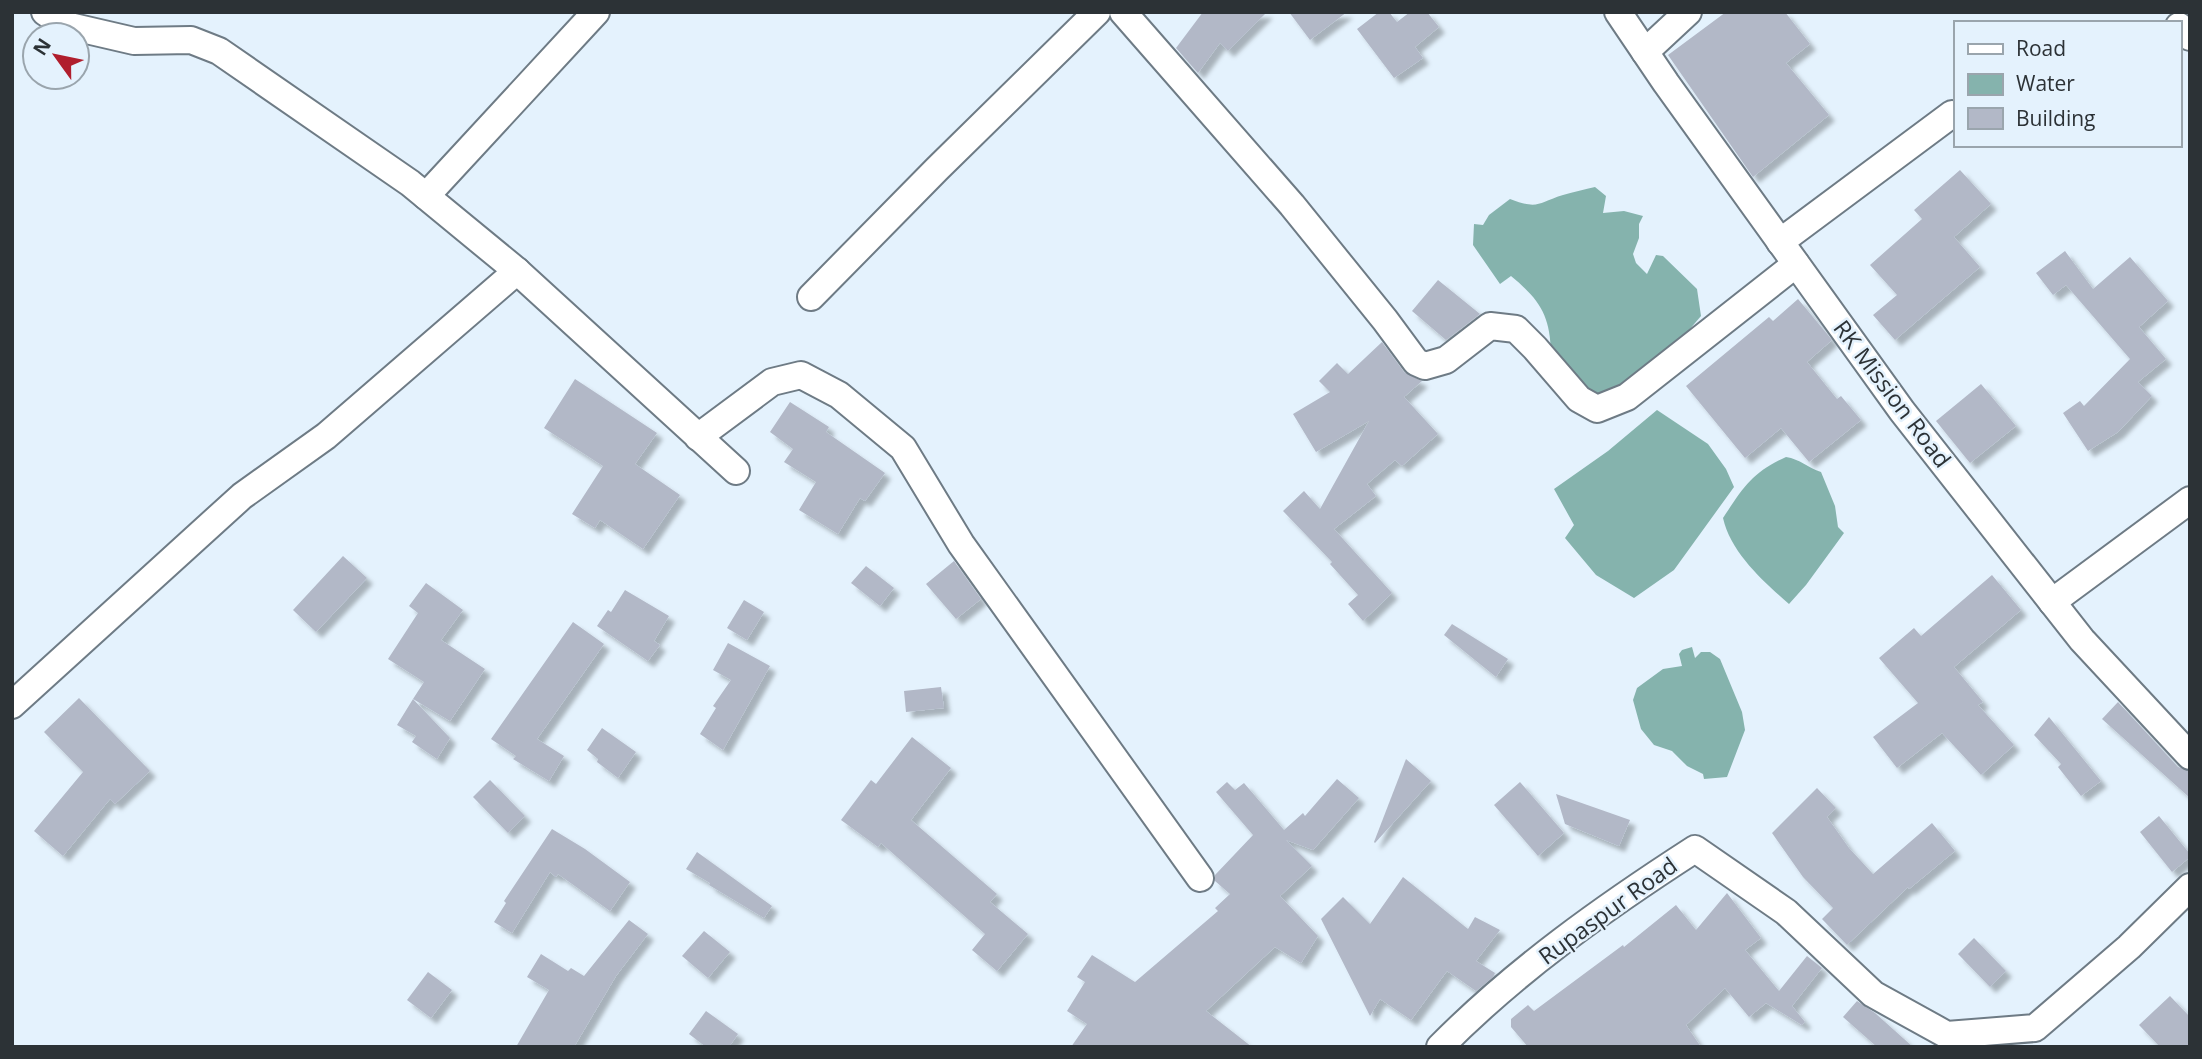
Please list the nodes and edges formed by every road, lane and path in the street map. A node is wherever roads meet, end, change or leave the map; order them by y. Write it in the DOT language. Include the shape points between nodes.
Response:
graph roads {
  1 [pos="45,12"];
  2 [pos="596,12"];
  3 [pos="1097,12"];
  4 [pos="1124,12"];
  5 [pos="1618,12"];
  6 [pos="1688,12"];
  7 [pos="1645,52"];
  8 [pos="1952,114"];
  9 [pos="426,196"];
  10 [pos="1780,242"];
  11 [pos="1796,264"];
  12 [pos="517,271"];
  13 [pos="811,297"];
  14 [pos="698,437"];
  15 [pos="736,471"];
  16 [pos="2190,500"];
  17 [pos="2052,602"];
  18 [pos="12,705"];
  19 [pos="2190,756"];
  20 [pos="1200,878"];
  21 [pos="2190,887"];
  22 [pos="1440,1047"];
  1 -- 9 [label="street" via="65,25 134,41 191,40 219,51"];
  2 -- 9 [label="street"];
  3 -- 13 [label="street"];
  4 -- 11 [label="street" via="1292,205 1416,362 1425,366 1446,359 1490,326 1516,329 1579,399 1597,409 1626,397"];
  5 -- 7 [label="street, RK Mission Road"];
  6 -- 7 [label="street"];
  7 -- 10 [label="street, RK Mission Road"];
  8 -- 10 [label="street"];
  9 -- 12 [label="street"];
  10 -- 11 [label="street, RK Mission Road"];
  11 -- 17 [label="street, RK Mission Road" via="1902,411"];
  12 -- 14 [label="street"];
  12 -- 18 [label="street" via="326,436 242,496"];
  14 -- 15 [label="street"];
  14 -- 20 [label="street" via="772,382 801,375 839,395 902,448 961,544"];
  16 -- 17 [label="street"];
  17 -- 19 [label="street, RK Mission Road"];
  21 -- 22 [label="street, Rupaspur Road" via="2035,1028 1947,1035 1873,994 1786,912 1695,849 1611,903 1475,1012"];
}
